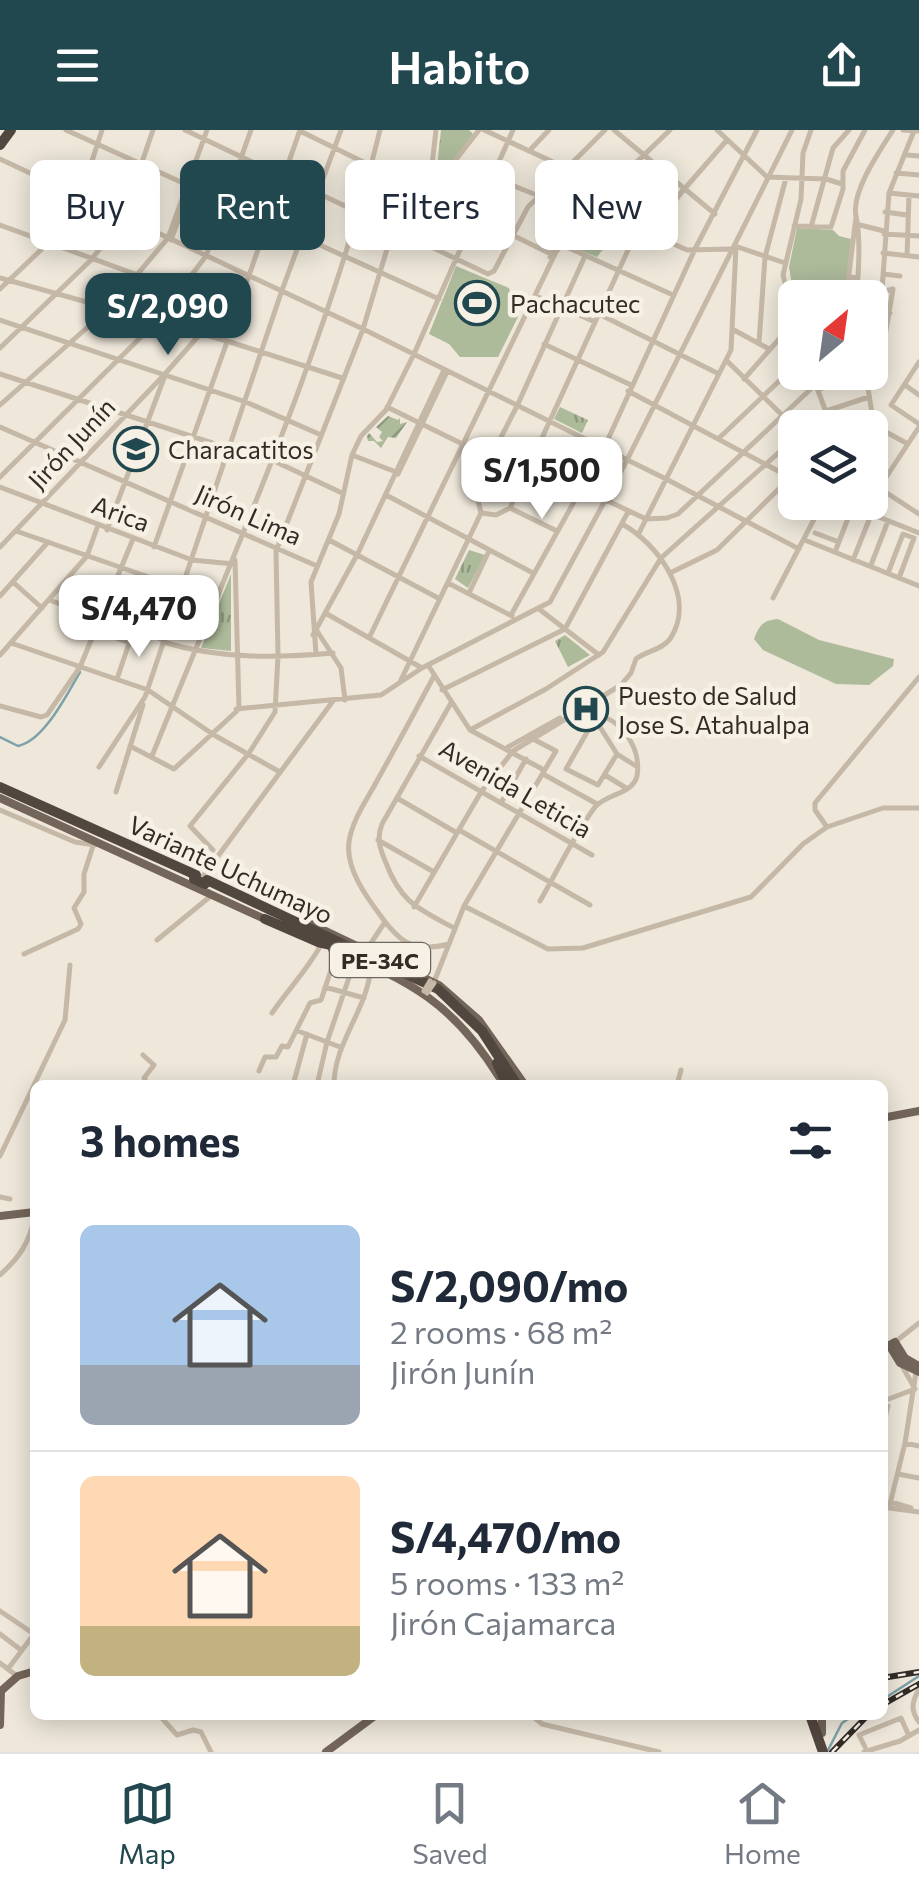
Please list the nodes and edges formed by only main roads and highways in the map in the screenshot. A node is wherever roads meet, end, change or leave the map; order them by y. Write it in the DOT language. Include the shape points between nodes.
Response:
graph roads {
  1 [pos="11,130"];
  2 [pos="0,146"];
  3 [pos="0,790"];
  4 [pos="200,880"];
  5 [pos="265,919"];
  6 [pos="340,950"];
  7 [pos="510,1080"];
  8 [pos="510,1080"];
  9 [pos="511,1080"];
  10 [pos="512,1080"];
  11 [pos="919,1111"];
  12 [pos="888,1117"];
  13 [pos="30,1214"];
  14 [pos="0,1216"];
  15 [pos="889,1346"];
  16 [pos="918,1370"];
  17 [pos="30,1672"];
  18 [pos="0,1691"];
  19 [pos="369,1720"];
  20 [pos="815,1720"];
  21 [pos="815,1720"];
  22 [pos="0,1725"];
  23 [pos="825,1750"];
  24 [pos="326,1752"];
  1 -- 2 [label="highway"];
  3 -- 4 [label="highway, Variante Uchumayo / PE-34C"];
  3 -- 4 [label="main road" via="96,845"];
  4 -- 5 [label="main road" via="212,895"];
  4 -- 6 [label="highway, Variante Uchumayo / PE-34C"];
  4 -- 9 [label="main road, Variante Uchumayo" via="433,981 478,1020"];
  4 -- 10 [label="highway, Variante Uchumayo / PE-34C" via="438,990 476,1024"];
  5 -- 6 [label="highway"];
  5 -- 6 [label="main road"];
  6 -- 7 [label="main road" via="425,992"];
  6 -- 8 [label="highway, Variante Uchumayo / PE-34C" via="443,999"];
  11 -- 12 [label="main road"];
  13 -- 14 [label="main road"];
  15 -- 16 [label="main road"];
  15 -- 16 [label="main road" via="900,1363"];
  17 -- 18 [label="main road"];
  18 -- 22 [label="main road"];
  19 -- 24 [label="main road"];
  20 -- 23 [label="highway"];
  21 -- 23 [label="highway"];
}
